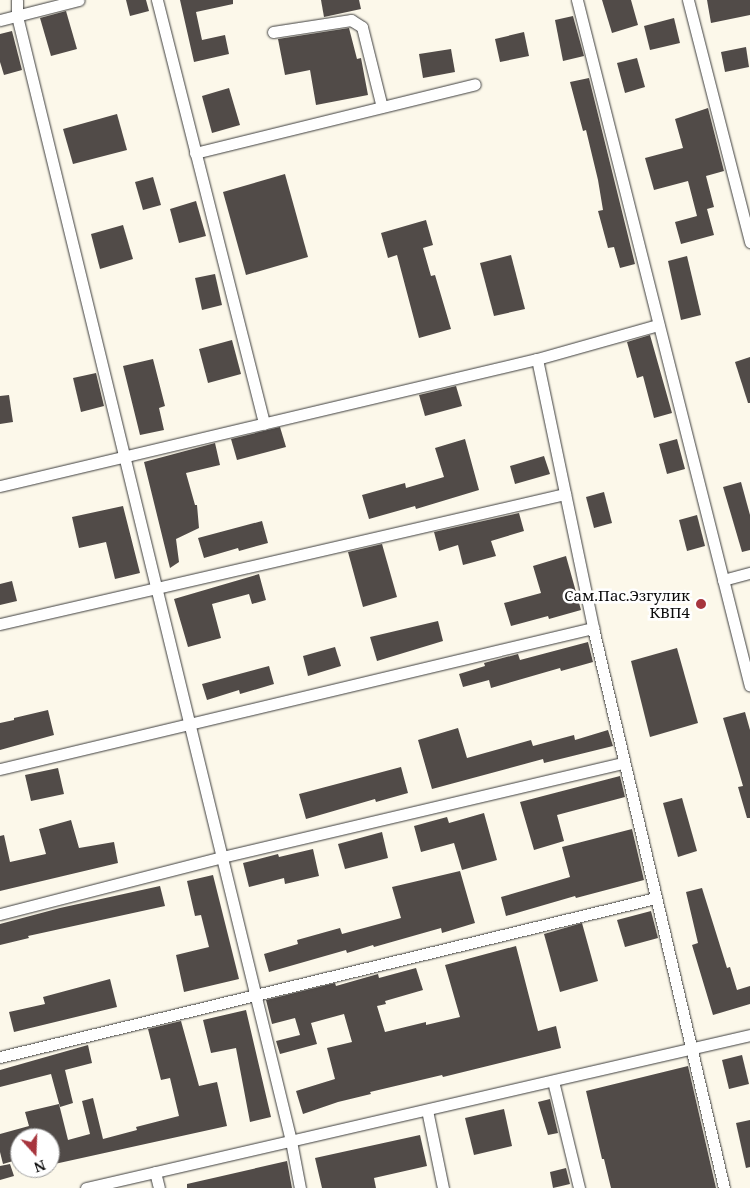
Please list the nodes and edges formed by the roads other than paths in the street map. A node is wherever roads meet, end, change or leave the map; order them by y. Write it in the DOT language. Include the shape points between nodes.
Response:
graph roads {
  1 [pos="17,0"];
  2 [pos="79,0"];
  3 [pos="157,0"];
  4 [pos="577,0"];
  5 [pos="688,0"];
  6 [pos="17,16"];
  7 [pos="0,20"];
  8 [pos="272,32"];
  9 [pos="475,84"];
  10 [pos="382,107"];
  11 [pos="196,153"];
  12 [pos="750,242"];
  13 [pos="658,325"];
  14 [pos="537,359"];
  15 [pos="264,424"];
  16 [pos="124,458"];
  17 [pos="0,486"];
  18 [pos="565,494"];
  19 [pos="750,573"];
  20 [pos="723,580"];
  21 [pos="156,589"];
  22 [pos="0,624"];
  23 [pos="592,628"];
  24 [pos="750,686"];
  25 [pos="189,724"];
  26 [pos="624,764"];
  27 [pos="0,769"];
  28 [pos="222,857"];
  29 [pos="655,898"];
  30 [pos="0,914"];
  31 [pos="255,994"];
  32 [pos="750,1035"];
  33 [pos="691,1049"];
  34 [pos="0,1057"];
  35 [pos="553,1080"];
  36 [pos="427,1110"];
  37 [pos="291,1141"];
  38 [pos="155,1172"];
  39 [pos="86,1188"];
  40 [pos="159,1188"];
  41 [pos="300,1188"];
  42 [pos="443,1188"];
  43 [pos="579,1188"];
  44 [pos="724,1188"];
  1 -- 6 [label="street"];
  2 -- 6 [label="street"];
  3 -- 11 [label="street"];
  4 -- 13 [label="street"];
  5 -- 12 [label="street"];
  6 -- 7 [label="street"];
  6 -- 16 [label="street"];
  8 -- 10 [label="street" via="351,20 362,27"];
  9 -- 10 [label="street"];
  10 -- 11 [label="street"];
  11 -- 15 [label="street"];
  13 -- 14 [label="street"];
  13 -- 20 [label="street"];
  14 -- 15 [label="street"];
  14 -- 18 [label="street"];
  15 -- 16 [label="street"];
  16 -- 17 [label="street"];
  16 -- 21 [label="street"];
  18 -- 21 [label="street"];
  18 -- 23 [label="street"];
  19 -- 20 [label="street"];
  20 -- 24 [label="street"];
  21 -- 22 [label="street"];
  21 -- 25 [label="street"];
  23 -- 25 [label="street"];
  23 -- 26 [label="street"];
  25 -- 27 [label="street"];
  25 -- 28 [label="street"];
  26 -- 28 [label="street"];
  26 -- 29 [label="street"];
  28 -- 30 [label="street"];
  28 -- 31 [label="street"];
  29 -- 31 [label="street"];
  29 -- 33 [label="street"];
  31 -- 34 [label="street"];
  31 -- 37 [label="street"];
  32 -- 33 [label="street"];
  33 -- 35 [label="street"];
  33 -- 44 [label="street"];
  35 -- 36 [label="street"];
  35 -- 43 [label="street"];
  36 -- 37 [label="street"];
  36 -- 42 [label="street"];
  37 -- 38 [label="street"];
  37 -- 41 [label="street"];
  38 -- 39 [label="street"];
  38 -- 40 [label="street"];
}
